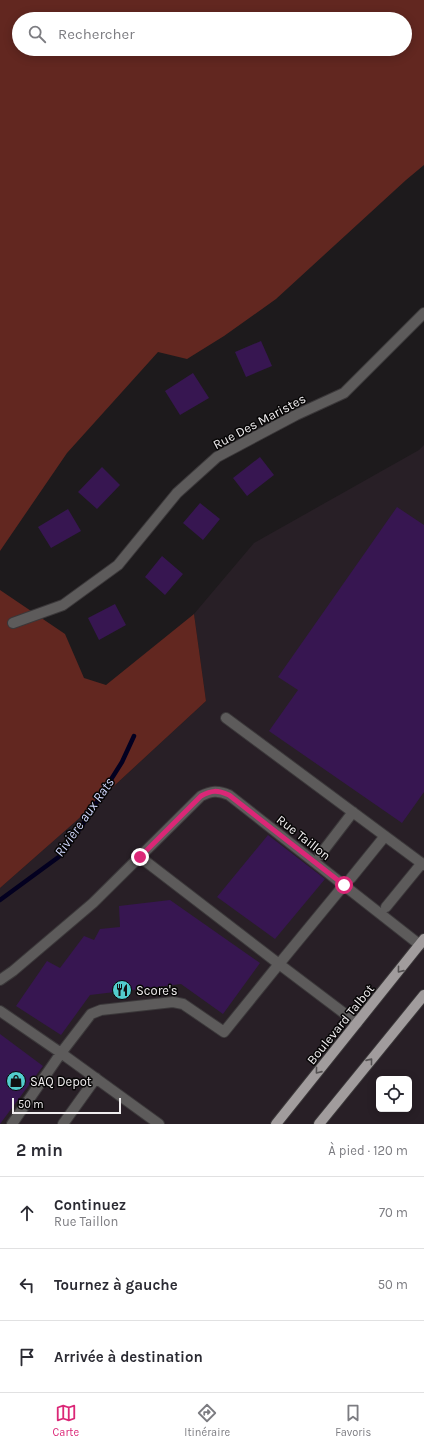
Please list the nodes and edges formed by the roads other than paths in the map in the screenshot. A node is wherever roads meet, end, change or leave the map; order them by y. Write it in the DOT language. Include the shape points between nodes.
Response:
graph roads {
  1 [pos="424,312"];
  2 [pos="13,624"];
  3 [pos="226,718"];
  4 [pos="353,812"];
  5 [pos="385,836"];
  6 [pos="320,855"];
  7 [pos="140,857"];
  8 [pos="423,864"];
  9 [pos="348,882"];
  10 [pos="386,907"];
  11 [pos="422,942"];
  12 [pos="278,964"];
  13 [pos="0,980"];
  14 [pos="424,996"];
  15 [pos="0,1011"];
  16 [pos="357,1023"];
  17 [pos="61,1053"];
  18 [pos="96,1078"];
  19 [pos="12,1124"];
  20 [pos="63,1124"];
  21 [pos="159,1124"];
  22 [pos="276,1124"];
  23 [pos="319,1124"];
  1 -- 2 [label="street, Rue Des Maristes" via="344,393 217,456 177,493 118,565 63,605"];
  3 -- 4 [label="street"];
  4 -- 5 [label="street"];
  4 -- 6 [label="street"];
  5 -- 8 [label="street"];
  5 -- 9 [label="street"];
  7 -- 9 [label="street, Rue Taillon" via="201,796 211,791 221,791"];
  7 -- 12 [label="street"];
  7 -- 13 [label="street" via="93,903"];
  8 -- 10 [label="street"];
  9 -- 11 [label="street, Rue Taillon"];
  9 -- 12 [label="street"];
  11 -- 16 [label="main road, Boulevard Talbot, one-way"];
  12 -- 16 [label="street"];
  12 -- 17 [label="street" via="224,1032 183,1004 172,1002 101,1010 91,1014"];
  23 -- 14 [label="main road, one-way"];
  15 -- 17 [label="street"];
  16 -- 22 [label="main road, Boulevard Talbot, one-way"];
  17 -- 18 [label="street"];
  17 -- 19 [label="street"];
  18 -- 20 [label="street"];
  18 -- 21 [label="street"];
}
